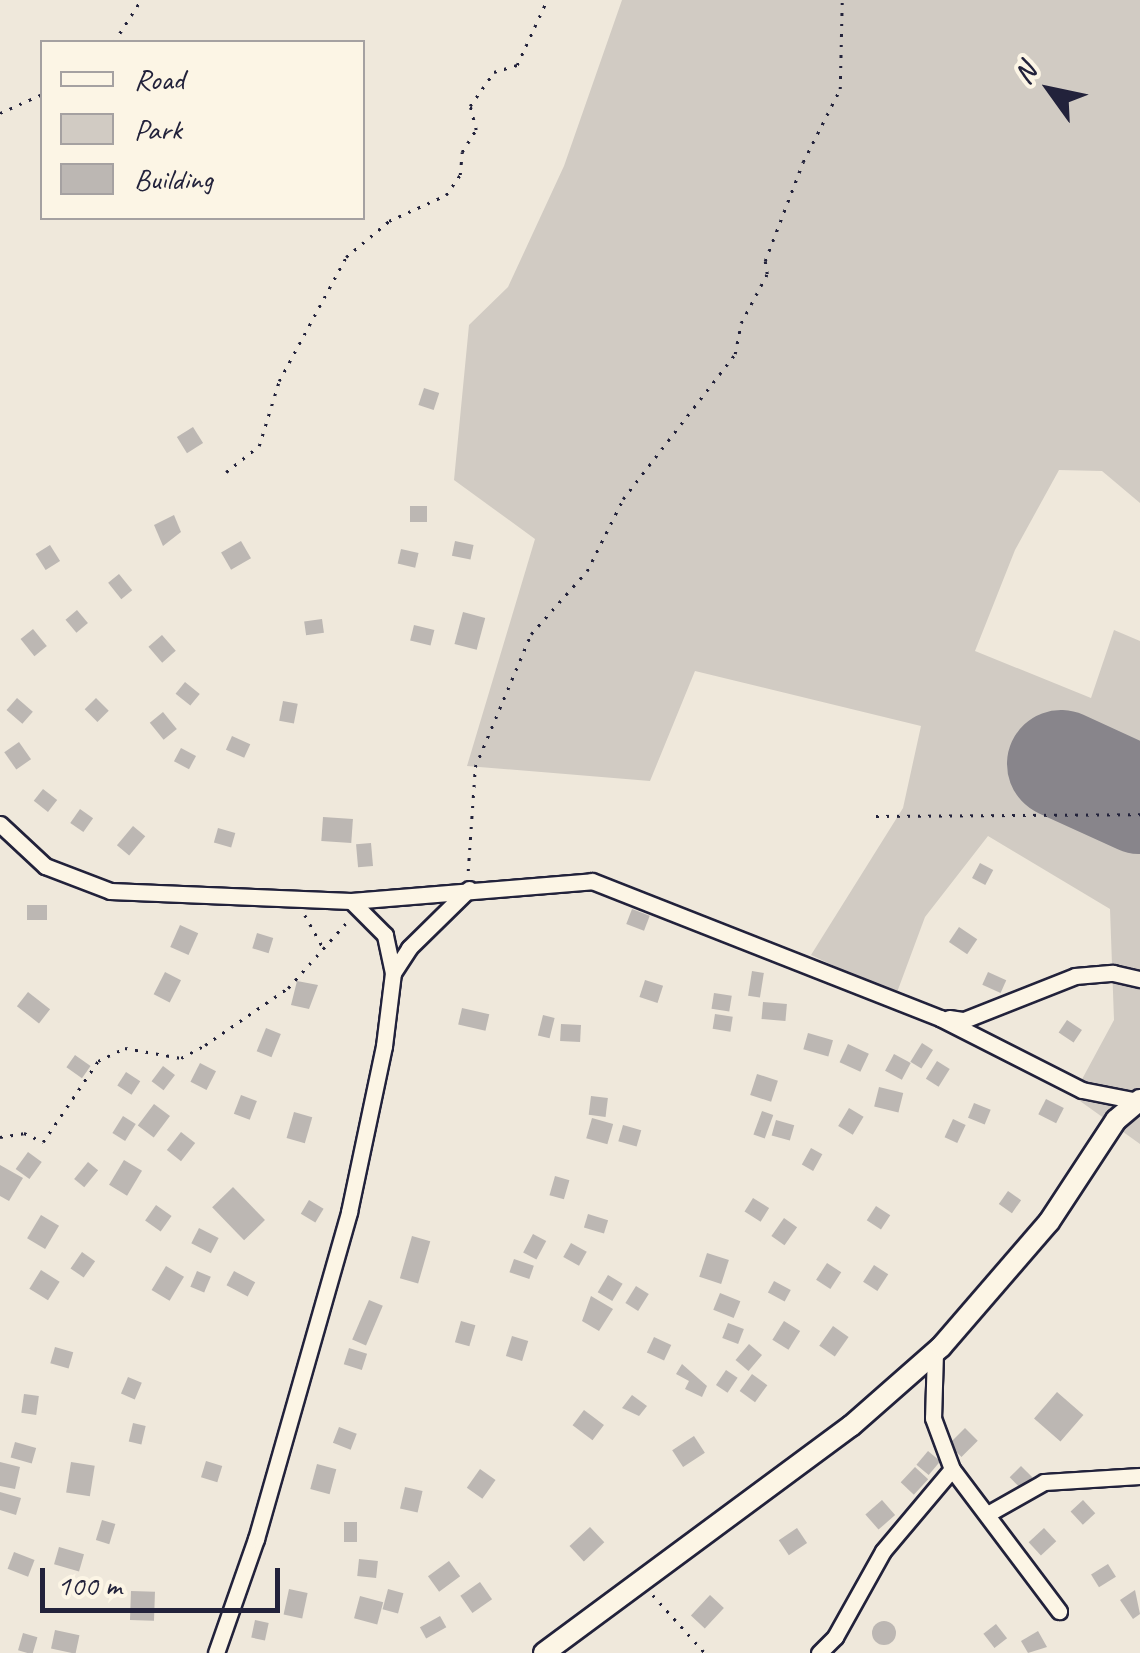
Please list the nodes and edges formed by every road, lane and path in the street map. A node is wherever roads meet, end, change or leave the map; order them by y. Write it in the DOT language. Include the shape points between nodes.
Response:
graph roads {
  1 [pos="142,0"];
  2 [pos="547,0"];
  3 [pos="842,0"];
  4 [pos="115,40"];
  5 [pos="40,95"];
  6 [pos="0,113"];
  7 [pos="226,472"];
  8 [pos="1140,814"];
  9 [pos="876,816"];
  10 [pos="0,824"];
  11 [pos="470,889"];
  12 [pos="294,902"];
  13 [pos="356,905"];
  14 [pos="322,948"];
  15 [pos="393,974"];
  16 [pos="1140,979"];
  17 [pos="940,1018"];
  18 [pos="1138,1100"];
  19 [pos="0,1136"];
  20 [pos="935,1352"];
  21 [pos="952,1469"];
  22 [pos="1140,1476"];
  23 [pos="990,1512"];
  24 [pos="643,1580"];
  25 [pos="1058,1611"];
  26 [pos="216,1653"];
  27 [pos="544,1653"];
  28 [pos="706,1653"];
  29 [pos="819,1653"];
  1 -- 4 [label="path"];
  2 -- 7 [label="path" via="517,65 494,72 470,106 476,130 462,152 460,175 446,195 389,222 346,256 279,381 259,446"];
  3 -- 11 [label="path" via="840,90 803,162 735,354 623,499 587,571 531,634 475,767 465,848"];
  5 -- 6 [label="path"];
  8 -- 9 [label="path"];
  10 -- 12 [label="street" via="45,866 110,891"];
  11 -- 13 [label="street"];
  11 -- 15 [label="street" via="409,948"];
  11 -- 17 [label="street" via="592,881"];
  12 -- 13 [label="street"];
  12 -- 14 [label="path" via="317,928"];
  13 -- 14 [label="path"];
  13 -- 15 [label="street" via="385,934"];
  14 -- 19 [label="path" via="259,1011 181,1058 125,1048 98,1061 43,1142 13,1132"];
  15 -- 26 [label="street" via="350,1212 256,1539"];
  16 -- 17 [label="street" via="1075,976 964,1020"];
  17 -- 18 [label="street" via="1082,1090"];
  18 -- 20 [label="main road" via="1116,1120 1049,1222"];
  20 -- 21 [label="street" via="934,1418"];
  20 -- 24 [label="main road" via="851,1426"];
  21 -- 23 [label="street"];
  21 -- 29 [label="street" via="882,1551 836,1637"];
  22 -- 23 [label="street" via="1044,1482"];
  23 -- 25 [label="street"];
  24 -- 27 [label="main road"];
  24 -- 28 [label="path"];
}
